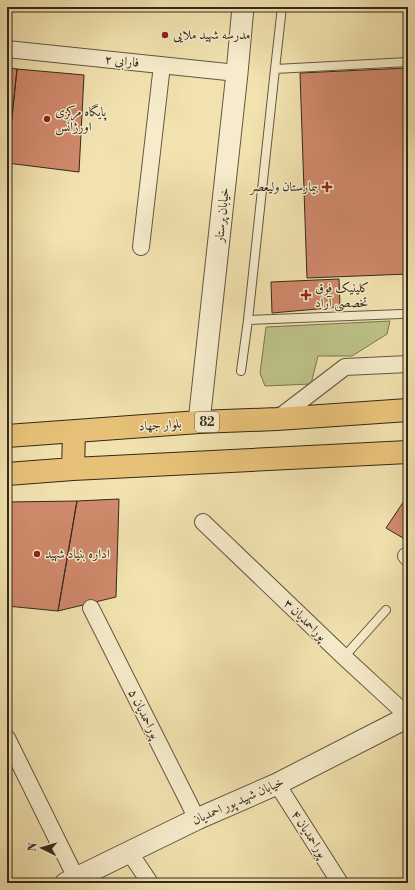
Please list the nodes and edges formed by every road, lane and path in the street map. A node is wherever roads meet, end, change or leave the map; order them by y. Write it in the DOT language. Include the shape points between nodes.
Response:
graph roads {
  1 [pos="243,7"];
  2 [pos="282,7"];
  3 [pos="7,50"];
  4 [pos="408,62"];
  5 [pos="162,65"];
  6 [pos="274,69"];
  7 [pos="237,73"];
  8 [pos="141,247"];
  9 [pos="402,314"];
  10 [pos="248,320"];
  11 [pos="408,364"];
  12 [pos="241,371"];
  13 [pos="408,410"];
  14 [pos="277,419"];
  15 [pos="199,422"];
  16 [pos="74,432"];
  17 [pos="7,436"];
  18 [pos="408,452"];
  19 [pos="73,469"];
  20 [pos="7,474"];
  21 [pos="203,522"];
  22 [pos="91,608"];
  23 [pos="386,610"];
  24 [pos="344,657"];
  25 [pos="408,716"];
  26 [pos="7,738"];
  27 [pos="277,784"];
  28 [pos="197,819"];
  29 [pos="130,853"];
  30 [pos="71,881"];
  31 [pos="150,883"];
  32 [pos="340,883"];
  1 -- 7 [label="street, خیابان پرستار"];
  2 -- 6 [label="lane"];
  3 -- 5 [label="street, فارابی ۲"];
  4 -- 6 [label="lane"];
  5 -- 7 [label="street, فارابی ۲"];
  5 -- 8 [label="street"];
  6 -- 10 [label="lane"];
  7 -- 15 [label="street, خیابان پرستار"];
  9 -- 10 [label="lane"];
  10 -- 12 [label="lane"];
  11 -- 14 [label="street" via="345,367"];
  13 -- 14 [label="main road, بلوار جهاد / 82"];
  14 -- 15 [label="main road, بلوار جهاد / 82"];
  15 -- 16 [label="main road, بلوار جهاد / 82"];
  16 -- 17 [label="main road, بلوار جهاد / 82"];
  16 -- 19 [label="main road"];
  18 -- 19 [label="main road"];
  19 -- 20 [label="main road"];
  21 -- 24 [label="street, پوراحمدیان ۳"];
  22 -- 28 [label="street, پوراحمدیان ۵"];
  23 -- 24 [label="lane"];
  24 -- 25 [label="street, پوراحمدیان ۳"];
  25 -- 27 [label="street, خیابان شهید پور احمدیان"];
  26 -- 30 [label="street"];
  27 -- 28 [label="street, خیابان شهید پور احمدیان"];
  27 -- 32 [label="street, پوراحمدیان ۴"];
  28 -- 29 [label="street, خیابان شهید پور احمدیان"];
  29 -- 30 [label="street, خیابان شهید پور احمدیان"];
  29 -- 31 [label="street"];
}
